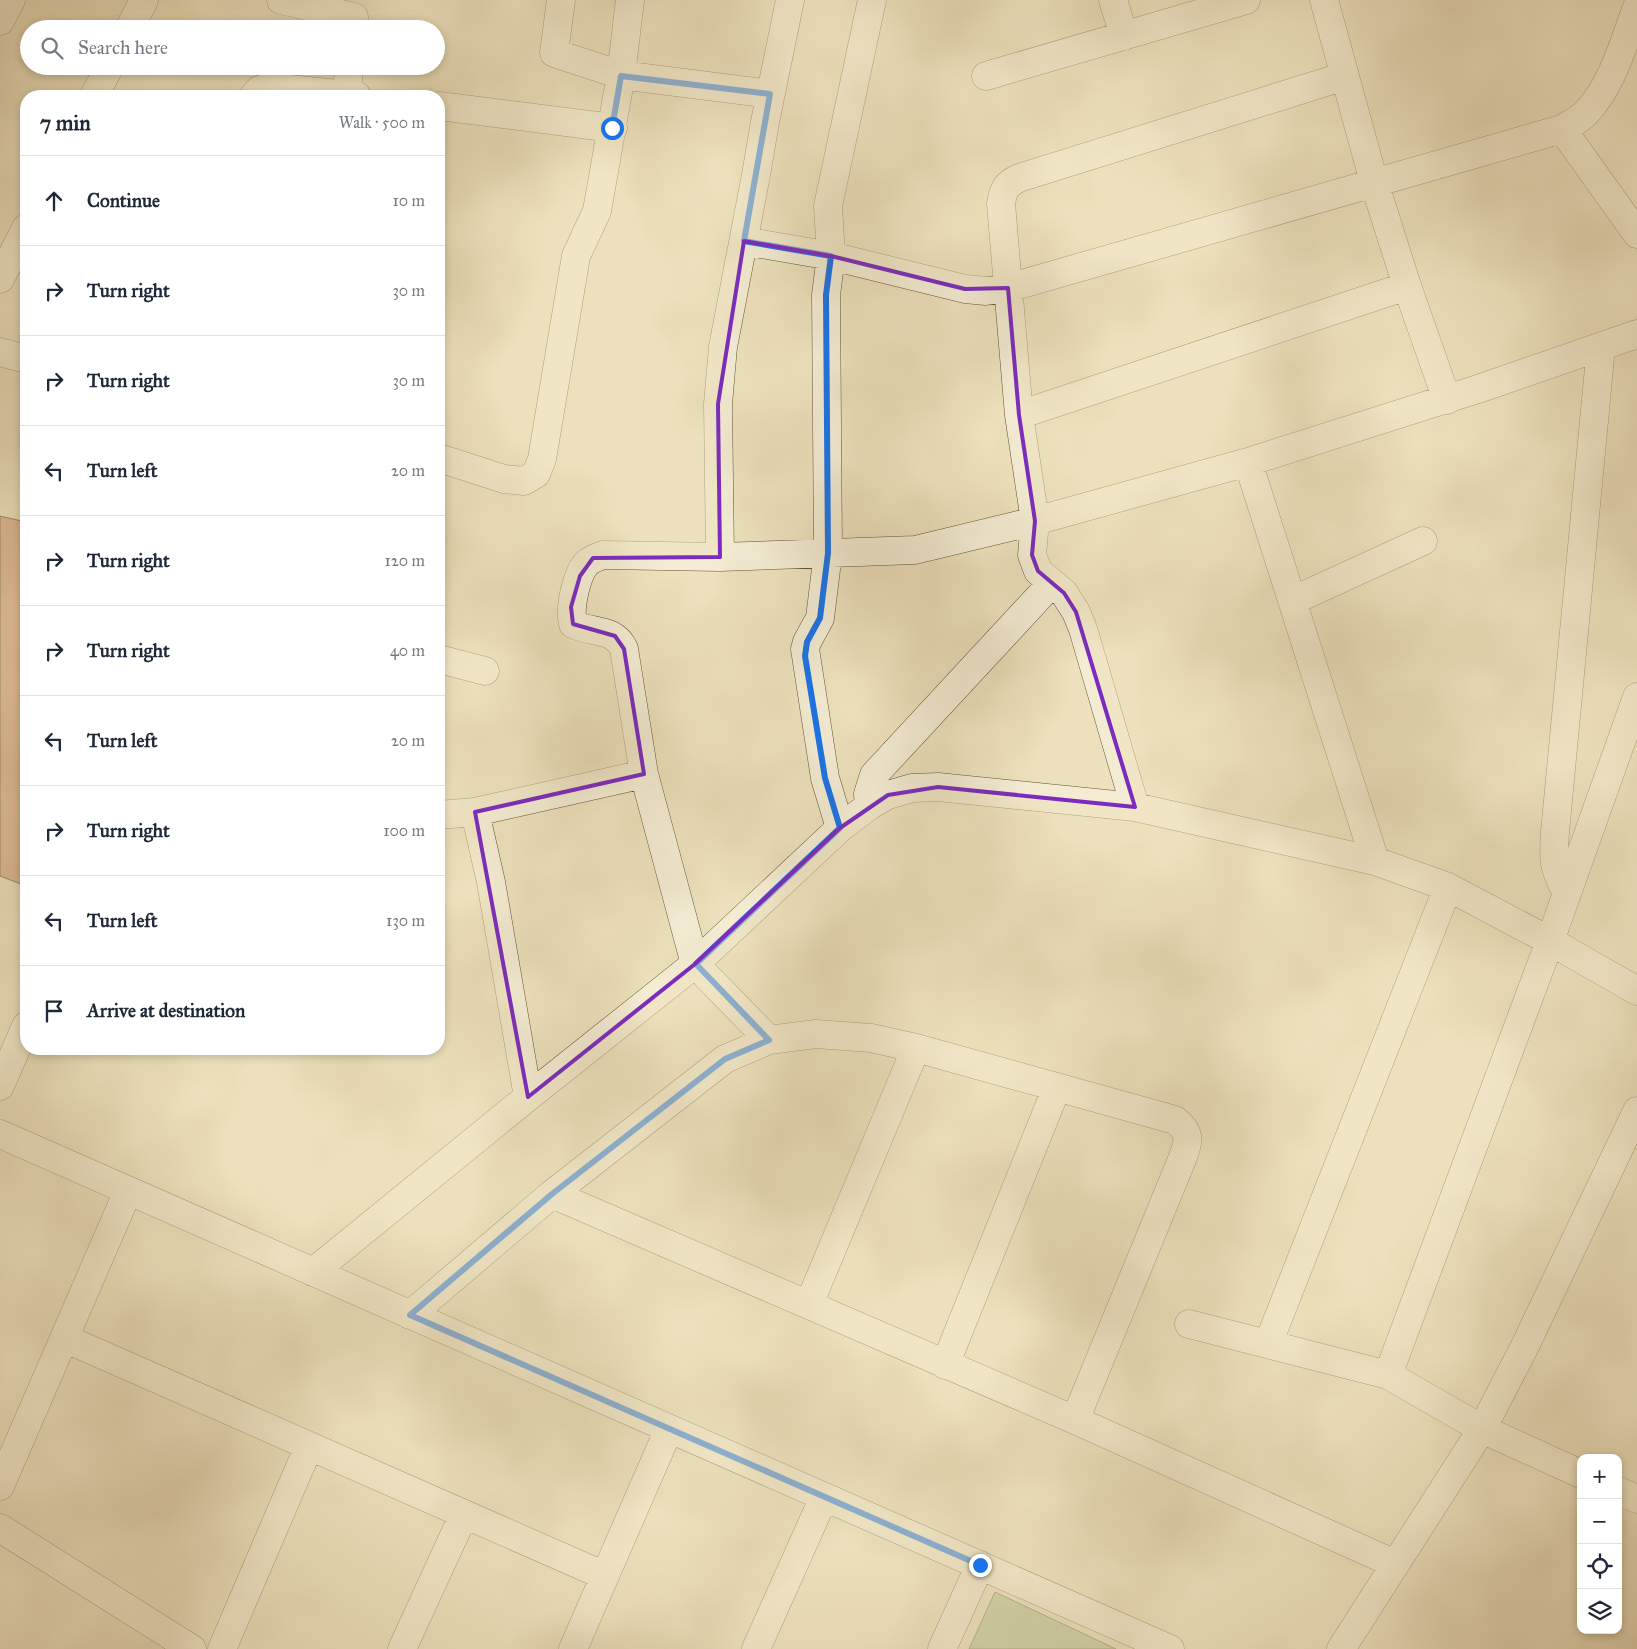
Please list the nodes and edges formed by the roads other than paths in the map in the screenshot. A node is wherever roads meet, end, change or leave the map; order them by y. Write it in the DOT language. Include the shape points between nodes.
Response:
graph roads {
  1 [pos="10,0"];
  2 [pos="144,0"];
  3 [pos="281,0"];
  4 [pos="561,0"];
  5 [pos="630,0"];
  6 [pos="790,0"];
  7 [pos="872,0"];
  8 [pos="1113,0"];
  9 [pos="1246,0"];
  10 [pos="1324,0"];
  11 [pos="1637,7"];
  12 [pos="354,15"];
  13 [pos="134,20"];
  14 [pos="0,21"];
  15 [pos="1124,36"];
  16 [pos="105,75"];
  17 [pos="350,75"];
  18 [pos="621,76"];
  19 [pos="986,76"];
  20 [pos="1345,76"];
  21 [pos="97,90"];
  22 [pos="259,90"];
  23 [pos="297,90"];
  24 [pos="351,90"];
  25 [pos="770,94"];
  26 [pos="445,107"];
  27 [pos="612,128"];
  28 [pos="1562,129"];
  29 [pos="1374,182"];
  30 [pos="1637,234"];
  31 [pos="20,240"];
  32 [pos="744,241"];
  33 [pos="831,256"];
  34 [pos="0,279"];
  35 [pos="1407,286"];
  36 [pos="1008,288"];
  37 [pos="1637,334"];
  38 [pos="1601,347"];
  39 [pos="0,352"];
  40 [pos="20,357"];
  41 [pos="1447,400"];
  42 [pos="1019,415"];
  43 [pos="445,460"];
  44 [pos="1248,462"];
  45 [pos="1035,521"];
  46 [pos="1423,542"];
  47 [pos="828,553"];
  48 [pos="720,557"];
  49 [pos="1052,583"];
  50 [pos="1292,601"];
  51 [pos="445,661"];
  52 [pos="485,671"];
  53 [pos="1637,697"];
  54 [pos="1629,746"];
  55 [pos="644,774"];
  56 [pos="869,806"];
  57 [pos="1135,807"];
  58 [pos="475,812"];
  59 [pos="445,814"];
  60 [pos="840,828"];
  61 [pos="1375,861"];
  62 [pos="1448,887"];
  63 [pos="1567,893"];
  64 [pos="1550,941"];
  65 [pos="696,964"];
  66 [pos="1637,991"];
  67 [pos="20,1040"];
  68 [pos="769,1040"];
  69 [pos="916,1048"];
  70 [pos="0,1086"];
  71 [pos="1057,1087"];
  72 [pos="528,1097"];
  73 [pos="1637,1111"];
  74 [pos="0,1134"];
  75 [pos="128,1191"];
  76 [pos="552,1194"];
  77 [pos="313,1272"];
  78 [pos="808,1304"];
  79 [pos="410,1315"];
  80 [pos="1189,1324"];
  81 [pos="64,1338"];
  82 [pos="1268,1344"];
  83 [pos="945,1365"];
  84 [pos="1388,1375"];
  85 [pos="1075,1420"];
  86 [pos="669,1429"];
  87 [pos="1482,1429"];
  88 [pos="309,1446"];
  89 [pos="1577,1472"];
  90 [pos="0,1486"];
  91 [pos="1622,1493"];
  92 [pos="824,1497"];
  93 [pos="1637,1500"];
  94 [pos="464,1514"];
  95 [pos="0,1528"];
  96 [pos="1395,1564"];
  97 [pos="980,1565"];
  98 [pos="605,1576"];
  99 [pos="192,1649"];
  100 [pos="222,1649"];
  101 [pos="402,1649"];
  102 [pos="573,1649"];
  103 [pos="756,1649"];
  104 [pos="942,1649"];
  105 [pos="1170,1649"];
  106 [pos="1341,1649"];
  1 -- 14 [label="street"];
  2 -- 13 [label="street"];
  3 -- 12 [label="street"];
  4 -- 18 [label="street" via="554,53"];
  5 -- 18 [label="street"];
  6 -- 25 [label="street"];
  7 -- 33 [label="street" via="828,206"];
  8 -- 15 [label="street"];
  9 -- 15 [label="street"];
  10 -- 20 [label="street"];
  11 -- 28 [label="street" via="1613,72 1600,96 1584,116"];
  15 -- 19 [label="street"];
  16 -- 21 [label="street"];
  17 -- 24 [label="street"];
  18 -- 25 [label="street"];
  18 -- 27 [label="street"];
  20 -- 29 [label="street"];
  20 -- 36 [label="street" via="1009,183 1001,204"];
  22 -- 23 [label="street" via="269,87"];
  25 -- 32 [label="street"];
  26 -- 27 [label="street"];
  27 -- 43 [label="street" via="597,211 576,256 542,459 536,474 524,481 504,479"];
  28 -- 29 [label="street"];
  28 -- 30 [label="street"];
  29 -- 35 [label="street"];
  29 -- 36 [label="street"];
  31 -- 34 [label="street"];
  32 -- 33 [label="street"];
  32 -- 48 [label="street" via="723,347 718,404"];
  33 -- 36 [label="street" via="965,289"];
  33 -- 47 [label="street" via="826,295"];
  35 -- 41 [label="street"];
  35 -- 42 [label="street"];
  36 -- 42 [label="street"];
  37 -- 38 [label="street"];
  38 -- 41 [label="street"];
  38 -- 63 [label="street" via="1554,832 1556,874"];
  39 -- 40 [label="street"];
  41 -- 44 [label="street"];
  42 -- 45 [label="street"];
  44 -- 45 [label="street"];
  44 -- 50 [label="street"];
  45 -- 47 [label="street" via="915,550"];
  45 -- 49 [label="street" via="1032,555 1038,570"];
  46 -- 50 [label="street"];
  47 -- 48 [label="street"];
  47 -- 60 [label="street" via="820,618 807,642 805,656 825,778"];
  48 -- 55 [label="street" via="603,555 585,565 580,576 571,607 573,624 615,636 621,642"];
  49 -- 56 [label="street" via="874,775 868,794"];
  49 -- 57 [label="street" via="1064,593 1083,629"];
  50 -- 61 [label="street"];
  51 -- 52 [label="street"];
  53 -- 54 [label="street"];
  54 -- 63 [label="street"];
  55 -- 58 [label="street"];
  55 -- 65 [label="street"];
  56 -- 57 [label="street" via="888,795 912,788 938,787"];
  56 -- 60 [label="street"];
  57 -- 61 [label="street"];
  58 -- 59 [label="street"];
  58 -- 72 [label="street" via="491,882"];
  60 -- 65 [label="street"];
  61 -- 62 [label="street"];
  62 -- 64 [label="street"];
  62 -- 82 [label="street"];
  63 -- 64 [label="street"];
  64 -- 66 [label="street"];
  64 -- 84 [label="street"];
  65 -- 68 [label="street"];
  65 -- 72 [label="street"];
  67 -- 70 [label="street"];
  68 -- 69 [label="street" via="816,1034 871,1038"];
  68 -- 76 [label="street" via="725,1059"];
  69 -- 71 [label="street"];
  69 -- 78 [label="street"];
  71 -- 83 [label="street"];
  71 -- 85 [label="street" via="1175,1120 1185,1128 1188,1142"];
  72 -- 77 [label="street"];
  73 -- 87 [label="street"];
  74 -- 75 [label="street"];
  75 -- 77 [label="street"];
  75 -- 81 [label="street"];
  76 -- 78 [label="street"];
  76 -- 79 [label="street"];
  77 -- 79 [label="street"];
  78 -- 83 [label="street"];
  79 -- 86 [label="street"];
  80 -- 82 [label="street"];
  81 -- 88 [label="street"];
  81 -- 90 [label="street"];
  82 -- 84 [label="street"];
  83 -- 85 [label="street"];
  84 -- 87 [label="street"];
  85 -- 96 [label="street"];
  86 -- 92 [label="street"];
  86 -- 98 [label="street"];
  87 -- 89 [label="street"];
  87 -- 96 [label="street"];
  88 -- 94 [label="street"];
  88 -- 100 [label="street"];
  91 -- 93 [label="street"];
  92 -- 97 [label="street"];
  92 -- 103 [label="street"];
  94 -- 98 [label="street"];
  94 -- 101 [label="street"];
  95 -- 99 [label="street"];
  96 -- 106 [label="street"];
  97 -- 104 [label="street"];
  97 -- 105 [label="street"];
  98 -- 102 [label="street"];
}
